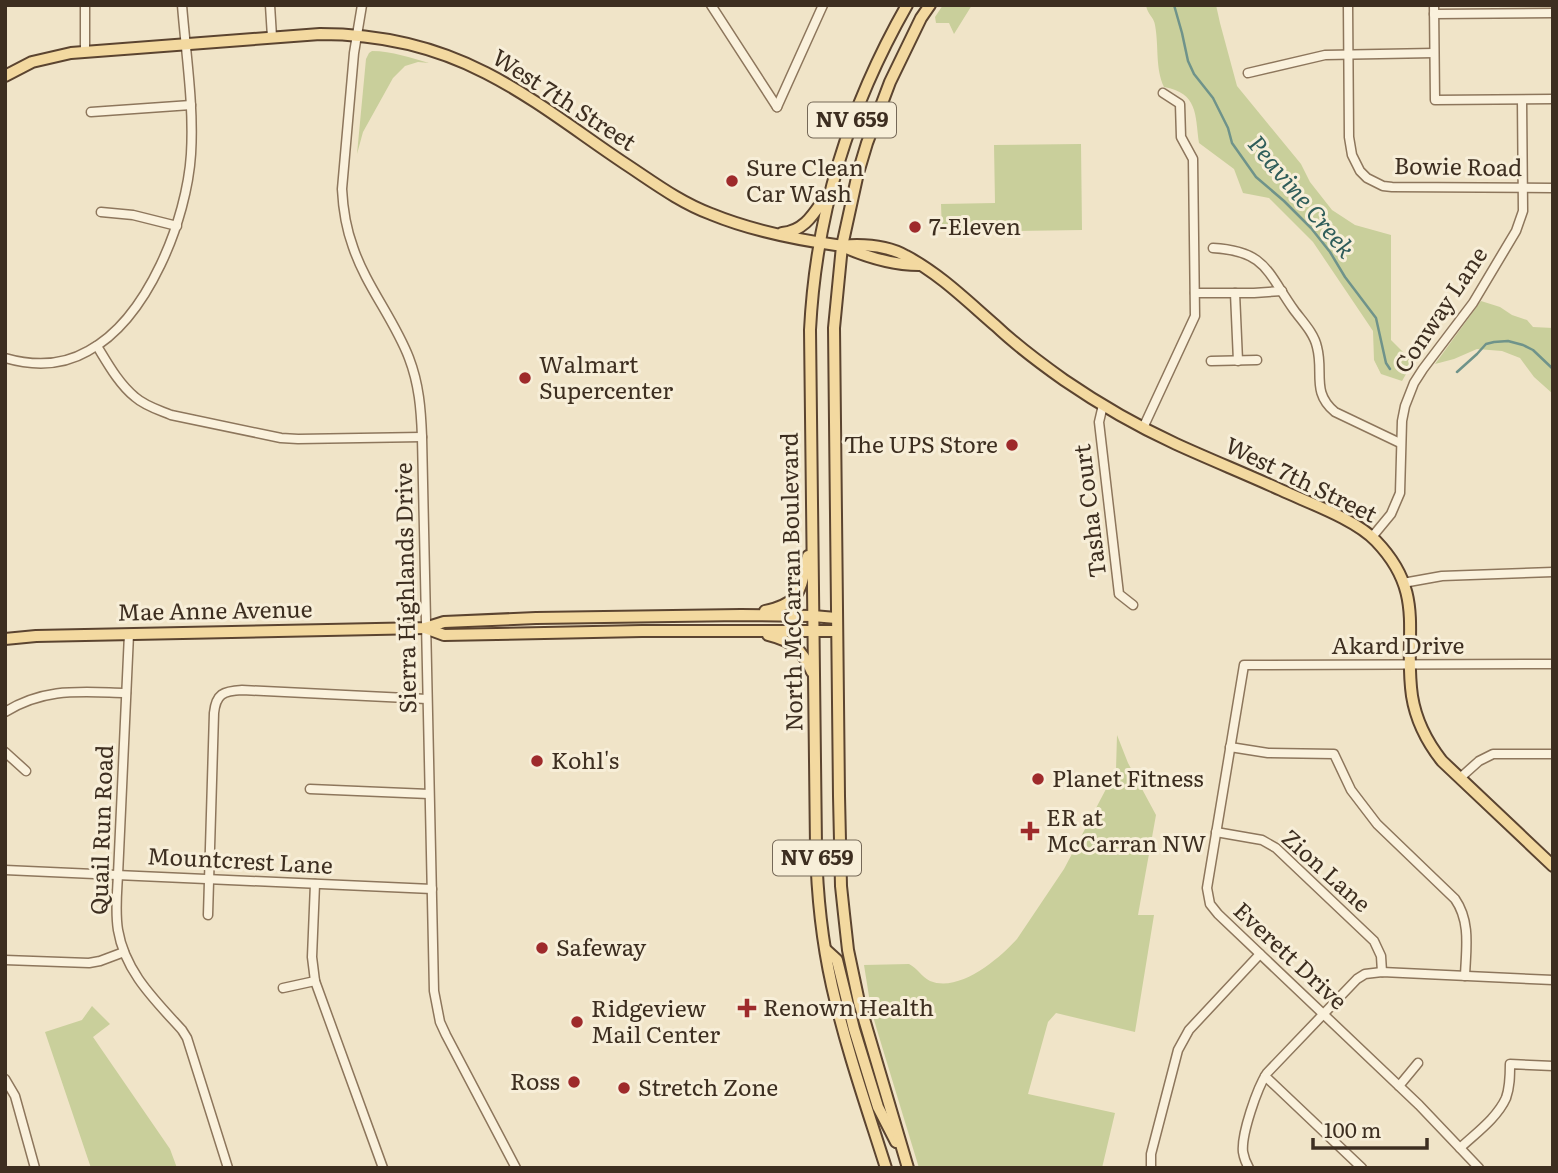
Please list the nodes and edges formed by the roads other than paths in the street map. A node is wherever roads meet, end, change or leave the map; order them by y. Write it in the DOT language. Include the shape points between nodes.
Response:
graph roads {
  1 [pos="85,5"];
  2 [pos="182,5"];
  3 [pos="270,5"];
  4 [pos="362,5"];
  5 [pos="710,5"];
  6 [pos="822,5"];
  7 [pos="907,5"];
  8 [pos="930,5"];
  9 [pos="1348,5"];
  10 [pos="1520,9"];
  11 [pos="1434,10"];
  12 [pos="1553,13"];
  13 [pos="358,36"];
  14 [pos="272,37"];
  15 [pos="185,43"];
  16 [pos="85,51"];
  17 [pos="1434,53"];
  18 [pos="1348,54"];
  19 [pos="1248,73"];
  20 [pos="5,76"];
  21 [pos="1163,93"];
  22 [pos="1553,99"];
  23 [pos="1522,100"];
  24 [pos="191,105"];
  25 [pos="91,112"];
  26 [pos="831,187"];
  27 [pos="1523,188"];
  28 [pos="1553,188"];
  29 [pos="101,212"];
  30 [pos="177,226"];
  31 [pos="771,233"];
  32 [pos="820,243"];
  33 [pos="842,246"];
  34 [pos="1213,248"];
  35 [pos="1282,291"];
  36 [pos="1195,293"];
  37 [pos="1235,293"];
  38 [pos="97,346"];
  39 [pos="5,358"];
  40 [pos="1257,360"];
  41 [pos="1238,361"];
  42 [pos="1210,362"];
  43 [pos="1103,405"];
  44 [pos="1143,428"];
  45 [pos="422,437"];
  46 [pos="1401,443"];
  47 [pos="1372,537"];
  48 [pos="812,540"];
  49 [pos="1553,572"];
  50 [pos="1403,583"];
  51 [pos="1133,606"];
  52 [pos="741,615"];
  53 [pos="813,615"];
  54 [pos="836,618"];
  55 [pos="425,628"];
  56 [pos="814,631"];
  57 [pos="837,631"];
  58 [pos="755,632"];
  59 [pos="129,634"];
  60 [pos="5,639"];
  61 [pos="1553,664"];
  62 [pos="1411,665"];
  63 [pos="1244,666"];
  64 [pos="126,693"];
  65 [pos="814,696"];
  66 [pos="427,699"];
  67 [pos="5,712"];
  68 [pos="1230,747"];
  69 [pos="5,752"];
  70 [pos="1553,754"];
  71 [pos="26,771"];
  72 [pos="1460,778"];
  73 [pos="310,789"];
  74 [pos="429,794"];
  75 [pos="1216,832"];
  76 [pos="1553,866"];
  77 [pos="5,870"];
  78 [pos="118,875"];
  79 [pos="210,879"];
  80 [pos="315,884"];
  81 [pos="432,889"];
  82 [pos="208,915"];
  83 [pos="826,950"];
  84 [pos="124,953"];
  85 [pos="1260,954"];
  86 [pos="5,960"];
  87 [pos="1382,972"];
  88 [pos="1465,976"];
  89 [pos="1553,980"];
  90 [pos="315,981"];
  91 [pos="283,988"];
  92 [pos="1323,1014"];
  93 [pos="1418,1063"];
  94 [pos="1553,1066"];
  95 [pos="1265,1076"];
  96 [pos="5,1079"];
  97 [pos="1399,1086"];
  98 [pos="1460,1148"];
  99 [pos="907,1162"];
  100 [pos="1247,1164"];
  101 [pos="35,1168"];
  102 [pos="228,1168"];
  103 [pos="383,1168"];
  104 [pos="516,1168"];
  105 [pos="886,1168"];
  106 [pos="1151,1168"];
  107 [pos="1362,1168"];
  108 [pos="1479,1168"];
  1 -- 16 [label="street"];
  2 -- 15 [label="street"];
  3 -- 14 [label="street"];
  4 -- 13 [label="street, Sierra Highlands Drive"];
  5 -- 6 [label="street" via="777,107"];
  7 -- 26 [label="main road, North McCarran Boulevard / NV 659" via="860,100"];
  8 -- 33 [label="main road, North McCarran Boulevard / NV 659" via="890,82 867,143"];
  9 -- 18 [label="street, Bowie Road"];
  10 -- 11 [label="street"];
  10 -- 12 [label="street"];
  11 -- 17 [label="street"];
  13 -- 14 [label="main road, West 7th Street"];
  13 -- 31 [label="main road, West 7th Street" via="410,44 486,73 685,203"];
  13 -- 45 [label="street, Sierra Highlands Drive" via="343,208 354,250 414,374"];
  14 -- 15 [label="main road, West 7th Street"];
  15 -- 16 [label="main road, West 7th Street"];
  15 -- 24 [label="street"];
  16 -- 20 [label="main road, West 7th Street" via="44,58"];
  17 -- 18 [label="street"];
  17 -- 23 [label="street" via="1435,100"];
  18 -- 19 [label="street"];
  18 -- 27 [label="street, Bowie Road" via="1349,138 1353,158 1367,178 1383,186"];
  21 -- 36 [label="street" via="1180,104 1181,138 1193,159"];
  22 -- 23 [label="street"];
  23 -- 27 [label="street, Conway Lane"];
  24 -- 25 [label="street"];
  24 -- 30 [label="street" via="191,157"];
  26 -- 31 [label="main road" via="805,224 786,233"];
  26 -- 32 [label="main road, North McCarran Boulevard / NV 659"];
  27 -- 28 [label="street, Bowie Road"];
  27 -- 46 [label="street, Conway Lane" via="1523,211 1516,231 1473,303 1415,383 1405,406"];
  29 -- 30 [label="street"];
  30 -- 38 [label="street" via="145,292"];
  31 -- 32 [label="main road, West 7th Street"];
  32 -- 33 [label="main road, West 7th Street"];
  32 -- 48 [label="main road, North McCarran Boulevard / NV 659" via="810,330"];
  33 -- 43 [label="main road, West 7th Street" via="876,246 905,255 944,280 1037,360"];
  33 -- 54 [label="main road, North McCarran Boulevard / NV 659" via="833,341"];
  34 -- 35 [label="street" via="1251,256 1272,274"];
  35 -- 37 [label="street"];
  35 -- 46 [label="street" via="1316,343 1320,392 1328,407"];
  36 -- 37 [label="street"];
  36 -- 44 [label="street" via="1195,316"];
  37 -- 41 [label="street"];
  38 -- 39 [label="street" via="58,362"];
  38 -- 45 [label="street" via="136,398 171,415 281,438"];
  40 -- 41 [label="street"];
  41 -- 42 [label="street"];
  43 -- 44 [label="main road, West 7th Street"];
  43 -- 51 [label="street, Tasha Court" via="1099,422 1119,594"];
  44 -- 47 [label="main road, West 7th Street" via="1339,517"];
  45 -- 55 [label="street, Sierra Highlands Drive"];
  46 -- 47 [label="street, Conway Lane" via="1400,493 1391,514"];
  47 -- 50 [label="main road, West 7th Street"];
  48 -- 52 [label="main road" via="794,598 778,608"];
  48 -- 53 [label="main road, North McCarran Boulevard / NV 659"];
  49 -- 50 [label="street" via="1442,576"];
  50 -- 62 [label="main road, West 7th Street" via="1411,617"];
  52 -- 53 [label="main road, Mae Anne Avenue"];
  52 -- 55 [label="main road, Mae Anne Avenue" via="536,618 444,622"];
  53 -- 54 [label="main road, Mae Anne Avenue"];
  53 -- 56 [label="main road, North McCarran Boulevard / NV 659"];
  54 -- 57 [label="main road, North McCarran Boulevard / NV 659"];
  55 -- 58 [label="main road, Mae Anne Avenue" via="444,635"];
  55 -- 59 [label="main road, Mae Anne Avenue"];
  55 -- 66 [label="street, Sierra Highlands Drive"];
  56 -- 57 [label="main road, Mae Anne Avenue"];
  56 -- 58 [label="main road, Mae Anne Avenue"];
  56 -- 65 [label="main road, North McCarran Boulevard / NV 659"];
  57 -- 99 [label="main road, North McCarran Boulevard / NV 659" via="846,935 866,1031"];
  58 -- 65 [label="main road" via="785,640 801,651 814,677"];
  59 -- 60 [label="main road, Mae Anne Avenue"];
  59 -- 64 [label="street, Quail Run Road"];
  61 -- 62 [label="street, Akard Drive"];
  62 -- 63 [label="street, Akard Drive"];
  62 -- 72 [label="main road, West 7th Street" via="1412,697 1423,731 1433,750"];
  63 -- 68 [label="street, Everett Drive"];
  64 -- 67 [label="street" via="55,692"];
  64 -- 78 [label="street, Quail Run Road"];
  65 -- 83 [label="main road, North McCarran Boulevard / NV 659" via="817,868"];
  66 -- 74 [label="street, Sierra Highlands Drive"];
  66 -- 79 [label="street" via="242,690 221,695 214,713"];
  68 -- 75 [label="street, Everett Drive"];
  68 -- 88 [label="street" via="1334,754 1369,816 1461,907 1466,926"];
  69 -- 71 [label="street"];
  70 -- 72 [label="street" via="1493,754"];
  72 -- 76 [label="main road, West 7th Street"];
  73 -- 74 [label="street"];
  74 -- 81 [label="street, Sierra Highlands Drive"];
  75 -- 85 [label="street, Everett Drive" via="1207,888 1210,904"];
  75 -- 87 [label="street, Zion Lane" via="1262,840 1276,848 1374,941"];
  77 -- 78 [label="street, Mountcrest Lane"];
  78 -- 79 [label="street, Mountcrest Lane"];
  78 -- 84 [label="street, Quail Run Road" via="118,929"];
  79 -- 80 [label="street, Mountcrest Lane"];
  79 -- 82 [label="street"];
  80 -- 81 [label="street, Mountcrest Lane"];
  80 -- 90 [label="street"];
  81 -- 104 [label="street, Sierra Highlands Drive" via="434,991 440,1021"];
  83 -- 99 [label="main road" via="839,966 878,1107"];
  83 -- 105 [label="main road, North McCarran Boulevard / NV 659" via="844,1032"];
  84 -- 86 [label="street" via="89,963"];
  84 -- 102 [label="street, Quail Run Road" via="137,979 187,1038"];
  85 -- 92 [label="street, Everett Drive"];
  85 -- 106 [label="street" via="1182,1040"];
  87 -- 88 [label="street"];
  87 -- 92 [label="street" via="1357,978"];
  88 -- 89 [label="street"];
  90 -- 91 [label="street"];
  90 -- 103 [label="street"];
  92 -- 95 [label="street"];
  92 -- 97 [label="street, Everett Drive"];
  93 -- 97 [label="street"];
  94 -- 98 [label="street" via="1510,1064 1502,1106"];
  95 -- 100 [label="street" via="1243,1144"];
  95 -- 107 [label="street"];
  96 -- 101 [label="street" via="15,1096"];
  97 -- 98 [label="street, Everett Drive"];
  98 -- 108 [label="street, Everett Drive"];
}
